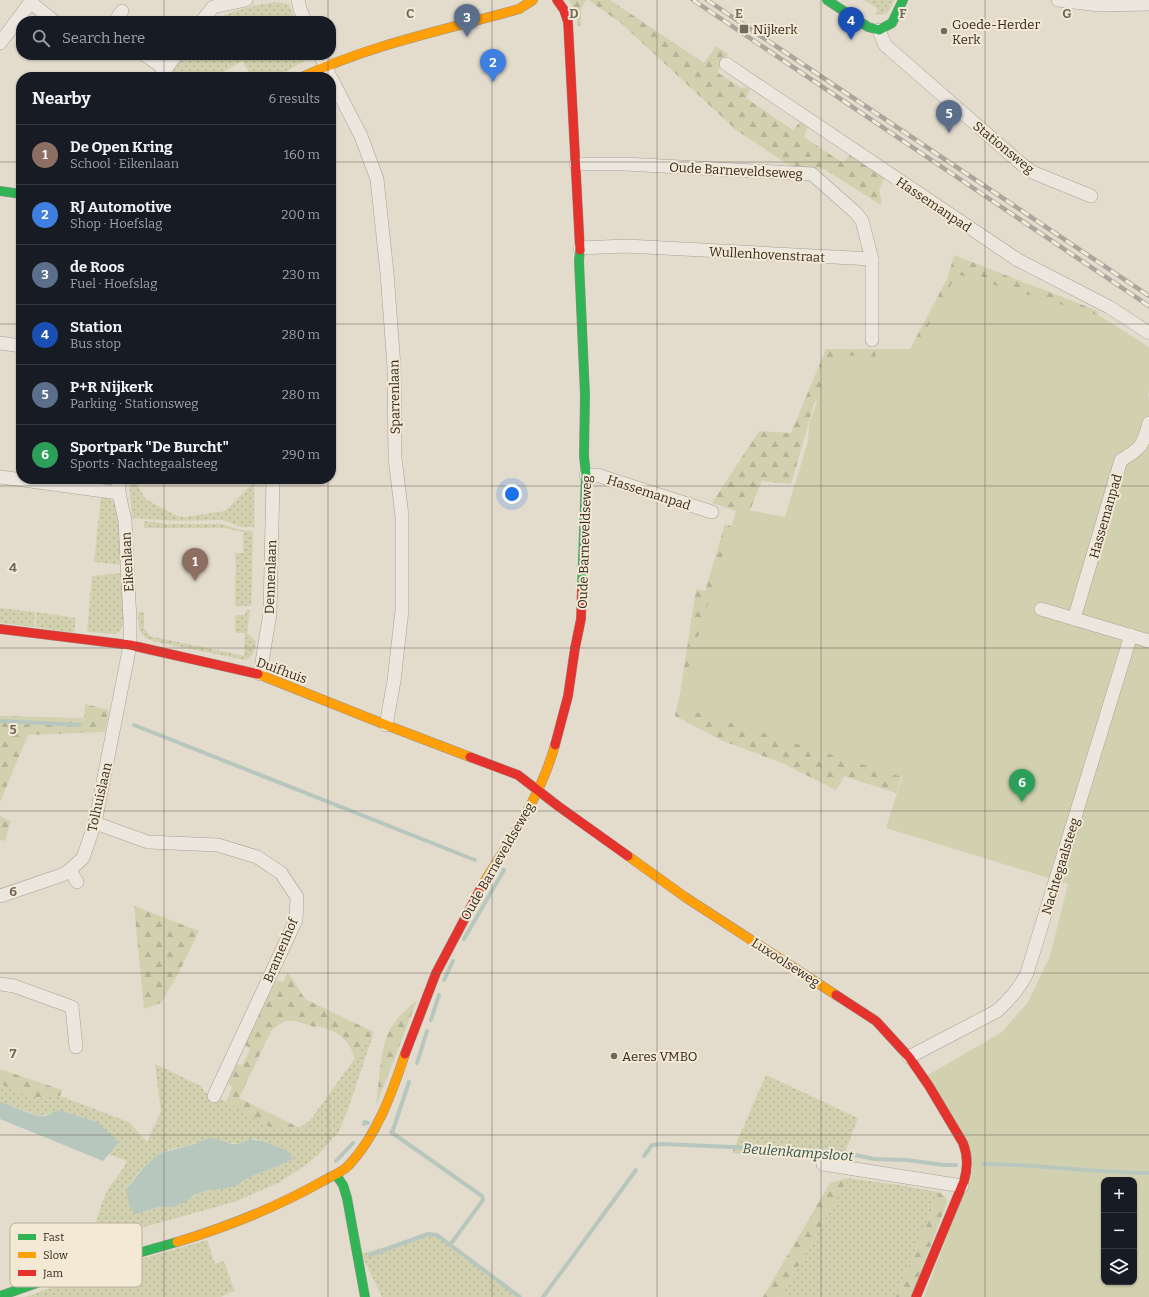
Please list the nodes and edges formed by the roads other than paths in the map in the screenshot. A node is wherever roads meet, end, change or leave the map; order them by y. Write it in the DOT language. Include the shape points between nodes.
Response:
graph roads {
  1 [pos="246,0"];
  2 [pos="298,0"];
  3 [pos="533,0"];
  4 [pos="557,0"];
  5 [pos="827,0"];
  6 [pos="903,0"];
  7 [pos="1058,0"];
  8 [pos="31,1"];
  9 [pos="1148,3"];
  10 [pos="213,4"];
  11 [pos="20,16"];
  12 [pos="48,16"];
  13 [pos="205,16"];
  14 [pos="303,16"];
  15 [pos="16,21"];
  16 [pos="879,30"];
  17 [pos="0,43"];
  18 [pos="150,60"];
  19 [pos="172,60"];
  20 [pos="726,64"];
  21 [pos="327,69"];
  22 [pos="161,72"];
  23 [pos="163,72"];
  24 [pos="336,87"];
  25 [pos="576,164"];
  26 [pos="0,191"];
  27 [pos="16,193"];
  28 [pos="1091,196"];
  29 [pos="580,248"];
  30 [pos="872,259"];
  31 [pos="1149,333"];
  32 [pos="872,340"];
  33 [pos="0,343"];
  34 [pos="16,345"];
  35 [pos="1149,423"];
  36 [pos="586,475"];
  37 [pos="0,477"];
  38 [pos="16,479"];
  39 [pos="52,484"];
  40 [pos="118,484"];
  41 [pos="273,484"];
  42 [pos="119,493"];
  43 [pos="712,512"];
  44 [pos="1041,608"];
  45 [pos="1074,619"];
  46 [pos="0,630"];
  47 [pos="1131,635"];
  48 [pos="1149,641"];
  49 [pos="130,645"];
  50 [pos="260,674"];
  51 [pos="386,725"];
  52 [pos="537,790"];
  53 [pos="95,823"];
  54 [pos="70,870"];
  55 [pos="77,882"];
  56 [pos="0,896"];
  57 [pos="0,984"];
  58 [pos="76,1048"];
  59 [pos="909,1057"];
  60 [pos="214,1096"];
  61 [pos="823,1164"];
  62 [pos="336,1175"];
  63 [pos="962,1186"];
  64 [pos="142,1252"];
  65 [pos="26,1287"];
  66 [pos="0,1296"];
  67 [pos="365,1297"];
  68 [pos="916,1297"];
  1 -- 10 [label="street"];
  2 -- 14 [label="street"];
  3 -- 21 [label="street" via="520,8 365,51"];
  4 -- 25 [label="street, Oude Barneveldseweg" via="568,22"];
  5 -- 16 [label="street" via="868,27"];
  6 -- 16 [label="street" via="892,23"];
  7 -- 9 [label="street" via="1099,5"];
  8 -- 11 [label="street"];
  8 -- 12 [label="street"];
  10 -- 13 [label="street"];
  15 -- 17 [label="street"];
  16 -- 28 [label="street, Stationsweg" via="885,45 1018,162 1032,172"];
  18 -- 22 [label="street"];
  19 -- 23 [label="street"];
  20 -- 31 [label="street, Hassemanpad" via="1018,260 1109,307"];
  24 -- 51 [label="street, Sparrenlaan" via="361,136 377,179 387,273 394,367 395,458 402,516 402,610"];
  25 -- 29 [label="street, Oude Barneveldseweg"];
  25 -- 30 [label="street, Oude Barneveldseweg" via="625,164 812,174 862,221"];
  26 -- 27 [label="street"];
  29 -- 30 [label="street, Wullenhovenstraat" via="626,246"];
  29 -- 36 [label="street, Oude Barneveldseweg"];
  30 -- 32 [label="street"];
  33 -- 34 [label="street"];
  35 -- 45 [label="street, Hassemanpad" via="1143,443 1134,453 1121,460"];
  36 -- 43 [label="street, Hassemanpad" via="597,475"];
  36 -- 52 [label="street, Oude Barneveldseweg" via="581,619 568,696 549,765"];
  37 -- 38 [label="street"];
  39 -- 42 [label="street"];
  40 -- 42 [label="street, Eikenlaan"];
  41 -- 50 [label="street, Dennenlaan" via="270,613"];
  42 -- 49 [label="street, Eikenlaan" via="125,521"];
  44 -- 45 [label="street"];
  45 -- 47 [label="street"];
  46 -- 49 [label="street, Duifhuis"];
  47 -- 48 [label="street"];
  47 -- 59 [label="street, Nachtegaalsteeg" via="1032,958 1021,985 997,1011"];
  49 -- 50 [label="street, Duifhuis"];
  49 -- 53 [label="street, Tolhuislaan"];
  50 -- 51 [label="street, Duifhuis"];
  51 -- 52 [label="street, Duifhuis" via="518,775"];
  52 -- 59 [label="street, Luxoolseweg" via="685,897 876,1021"];
  52 -- 62 [label="street, Oude Barneveldseweg" via="436,973 382,1115 370,1138 348,1167"];
  53 -- 54 [label="street, Tolhuislaan" via="83,858"];
  53 -- 60 [label="street, Bramenhof" via="148,842 218,845 257,857 281,873 297,898 296,920"];
  54 -- 55 [label="street"];
  54 -- 56 [label="street, Tolhuislaan"];
  57 -- 58 [label="street" via="14,986 72,1007"];
  59 -- 63 [label="street, Luxoolseweg" via="967,1151 967,1172"];
  61 -- 63 [label="street"];
  62 -- 64 [label="street, Oude Barneveldseweg" via="300,1194 214,1231"];
  62 -- 67 [label="street" via="346,1194"];
  63 -- 68 [label="street, Luxoolseweg"];
  65 -- 66 [label="street, Oude Barneveldseweg"];
}
